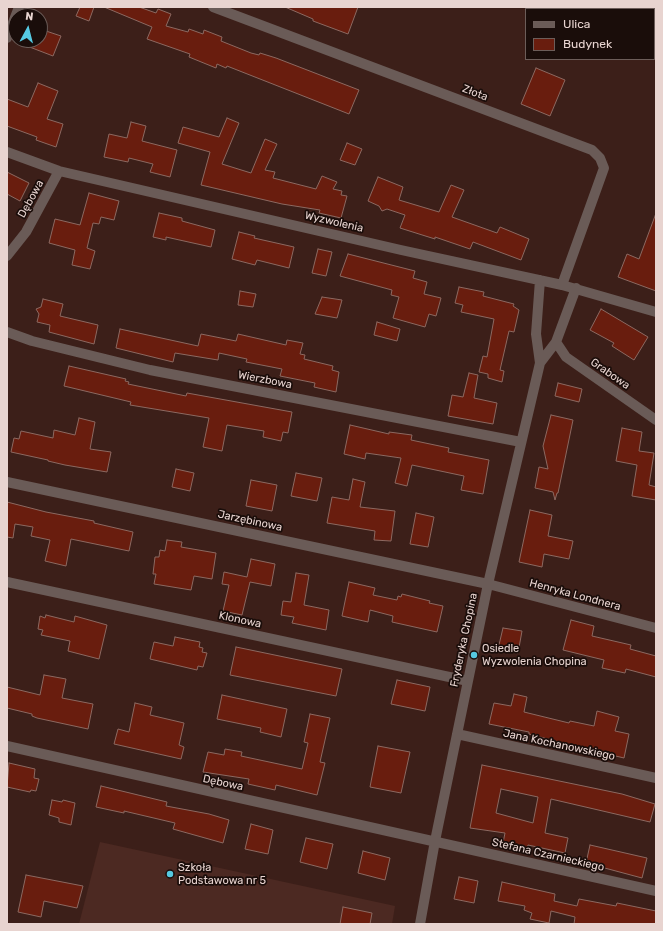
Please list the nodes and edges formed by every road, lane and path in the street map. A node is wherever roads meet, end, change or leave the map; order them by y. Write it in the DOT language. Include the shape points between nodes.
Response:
graph roads {
  1 [pos="19,7"];
  2 [pos="213,7"];
  3 [pos="7,38"];
  4 [pos="7,152"];
  5 [pos="59,171"];
  6 [pos="7,256"];
  7 [pos="540,280"];
  8 [pos="562,285"];
  9 [pos="576,288"];
  10 [pos="656,312"];
  11 [pos="7,332"];
  12 [pos="556,342"];
  13 [pos="540,363"];
  14 [pos="656,420"];
  15 [pos="521,442"];
  16 [pos="7,482"];
  17 [pos="7,582"];
  18 [pos="488,584"];
  19 [pos="656,628"];
  20 [pos="468,681"];
  21 [pos="457,734"];
  22 [pos="7,746"];
  23 [pos="656,778"];
  24 [pos="435,841"];
  25 [pos="656,891"];
  26 [pos="420,924"];
  1 -- 3 [label="street"];
  2 -- 8 [label="street, Złota" via="592,150 600,158 604,168"];
  4 -- 5 [label="street, Wyzwolenia"];
  5 -- 6 [label="street, Dębowa" via="26,232"];
  5 -- 7 [label="street, Wyzwolenia"];
  7 -- 8 [label="street, Wyzwolenia"];
  7 -- 13 [label="street, Fryderyka Chopina" via="536,334"];
  8 -- 9 [label="street, Wyzwolenia"];
  9 -- 10 [label="street, Wyzwolenia"];
  9 -- 12 [label="street, Fryderyka Chopina"];
  11 -- 15 [label="street, Wierzbowa" via="32,341 150,370"];
  12 -- 13 [label="street, Fryderyka Chopina"];
  12 -- 14 [label="street, Grabowa" via="566,357"];
  13 -- 15 [label="street, Fryderyka Chopina"];
  15 -- 18 [label="street, Fryderyka Chopina"];
  16 -- 18 [label="street, Jarzębinowa"];
  17 -- 20 [label="street, Klonowa"];
  18 -- 19 [label="street, Henryka Londnera"];
  18 -- 20 [label="street, Fryderyka Chopina"];
  20 -- 21 [label="street, Fryderyka Chopina"];
  21 -- 23 [label="street, Jana Kochanowskiego"];
  21 -- 24 [label="street, Fryderyka Chopina"];
  22 -- 24 [label="street, Dębowa"];
  24 -- 25 [label="street, Stefana Czarnieckiego"];
  24 -- 26 [label="street, Fryderyka Chopina"];
}
